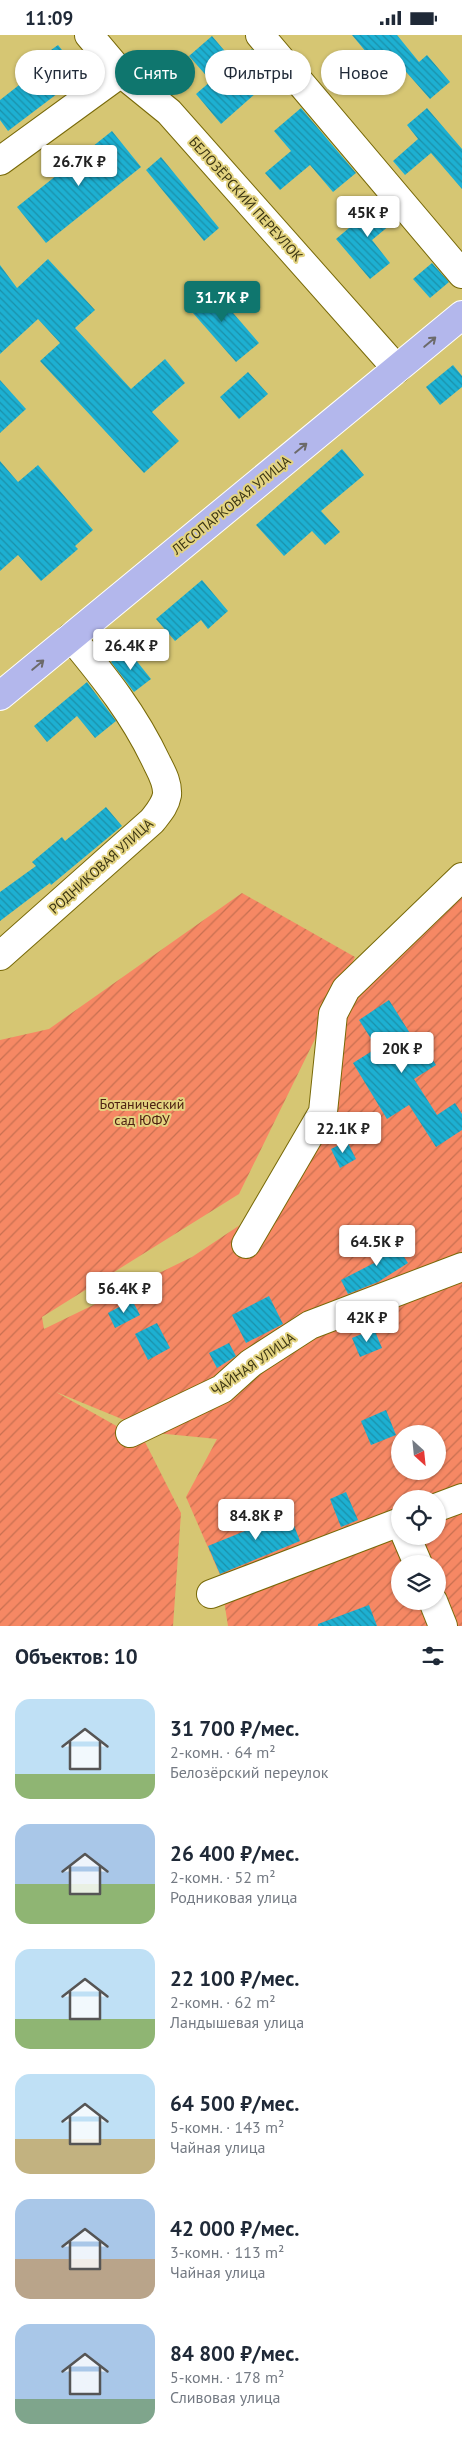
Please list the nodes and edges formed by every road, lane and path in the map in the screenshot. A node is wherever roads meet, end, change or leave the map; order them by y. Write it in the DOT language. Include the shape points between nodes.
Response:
graph roads {
  1 [pos="260,35"];
  2 [pos="97,38"];
  3 [pos="115,64"];
  4 [pos="115,77"];
  5 [pos="148,95"];
  6 [pos="0,161"];
  7 [pos="462,274"];
  8 [pos="462,315"];
  9 [pos="397,369"];
  10 [pos="71,637"];
  11 [pos="0,696"];
  12 [pos="462,877"];
  13 [pos="0,956"];
  14 [pos="246,1243"];
  15 [pos="462,1267"];
  16 [pos="130,1433"];
  17 [pos="462,1498"];
  18 [pos="446,1504"];
  19 [pos="391,1524"];
  20 [pos="211,1594"];
  21 [pos="437,1610"];
  22 [pos="443,1626"];
  1 -- 7 [label="street"];
  2 -- 3 [label="street, БЕЛОЗЁРСКИЙ ПЕРЕУЛОК"];
  4 -- 6 [label="street"];
  5 -- 9 [label="street, БЕЛОЗЁРСКИЙ ПЕРЕУЛОК" via="169,112"];
  9 -- 8 [label="main road, ЛЕСОПАРКОВАЯ УЛИЦА, one-way"];
  10 -- 9 [label="main road, ЛЕСОПАРКОВАЯ УЛИЦА, one-way"];
  11 -- 10 [label="main road, ЛЕСОПАРКОВАЯ УЛИЦА, one-way"];
  10 -- 13 [label="street, РОДНИКОВАЯ УЛИЦА" via="111,685 142,731 166,781 165,805 152,821"];
  12 -- 14 [label="street" via="346,989 333,1014 323,1112"];
  15 -- 16 [label="street, ЧАЙНАЯ УЛИЦА" via="310,1325 251,1363 222,1389"];
  17 -- 18 [label="street"];
  19 -- 20 [label="street"];
  21 -- 22 [label="street"];
}
